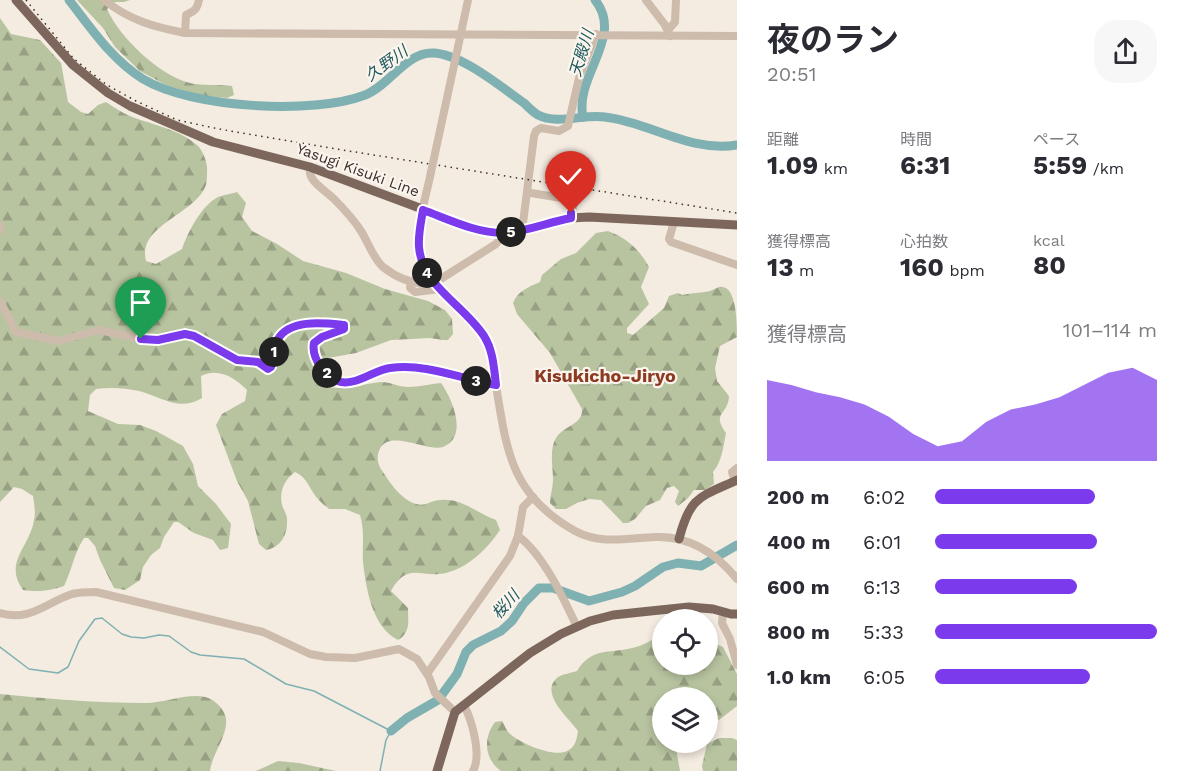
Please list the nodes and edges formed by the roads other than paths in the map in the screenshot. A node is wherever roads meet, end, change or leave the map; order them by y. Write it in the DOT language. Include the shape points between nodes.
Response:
graph roads {
  1 [pos="16,0"];
  2 [pos="104,0"];
  3 [pos="199,0"];
  4 [pos="468,0"];
  5 [pos="646,0"];
  6 [pos="676,0"];
  7 [pos="185,33"];
  8 [pos="669,33"];
  9 [pos="461,34"];
  10 [pos="598,34"];
  11 [pos="737,36"];
  12 [pos="310,167"];
  13 [pos="528,191"];
  14 [pos="423,210"];
  15 [pos="571,218"];
  16 [pos="674,222"];
  17 [pos="737,225"];
  18 [pos="504,233"];
  19 [pos="737,266"];
  20 [pos="440,280"];
  21 [pos="411,282"];
  22 [pos="431,283"];
  23 [pos="441,289"];
  24 [pos="0,301"];
  25 [pos="496,385"];
  26 [pos="737,468"];
  27 [pos="736,480"];
  28 [pos="533,497"];
  29 [pos="518,536"];
  30 [pos="679,539"];
  31 [pos="737,579"];
  32 [pos="723,613"];
  33 [pos="0,614"];
  34 [pos="737,614"];
  35 [pos="577,627"];
  36 [pos="737,664"];
  37 [pos="427,674"];
  38 [pos="464,705"];
  39 [pos="455,712"];
  40 [pos="437,771"];
  41 [pos="473,771"];
  1 -- 12 [label="main road, Yasugi Kisuki Line" via="73,65 130,106 213,142"];
  2 -- 7 [label="street" via="145,24"];
  3 -- 7 [label="street" via="194,12 186,15"];
  4 -- 9 [label="street"];
  5 -- 8 [label="street"];
  6 -- 8 [label="street" via="675,22"];
  7 -- 9 [label="street"];
  8 -- 10 [label="street"];
  8 -- 11 [label="street"];
  9 -- 10 [label="street"];
  9 -- 14 [label="street, bridge"];
  10 -- 13 [label="street" via="582,70 568,126 559,131 536,131"];
  12 -- 14 [label="main road, Yasugi Kisuki Line"];
  12 -- 21 [label="street" via="311,178 356,223 382,266"];
  13 -- 15 [label="street" via="574,200"];
  13 -- 18 [label="street" via="524,223 510,225"];
  14 -- 18 [label="main road, Yasugi Kisuki Line"];
  14 -- 23 [label="street" via="421,258 428,275"];
  15 -- 16 [label="main road, Yasugi Kisuki Line"];
  15 -- 18 [label="main road, Yasugi Kisuki Line"];
  16 -- 17 [label="main road, Yasugi Kisuki Line"];
  16 -- 19 [label="street" via="670,242"];
  18 -- 20 [label="street" via="496,244"];
  21 -- 22 [label="street"];
  21 -- 23 [label="street" via="410,288 415,292"];
  23 -- 25 [label="street" via="484,336"];
  24 -- 25 [label="street" via="16,332 59,342 99,330 158,340 185,334 204,340 237,360 258,362 268,369 278,340 289,327 344,325 344,329 322,337 313,348 315,358 335,380 348,382 391,368 415,368"];
  25 -- 28 [label="street" via="511,460"];
  26 -- 27 [label="street" via="732,472"];
  27 -- 30 [label="main road" via="693,504 684,518"];
  28 -- 29 [label="street" via="523,507"];
  28 -- 30 [label="street" via="567,525 593,538"];
  29 -- 35 [label="street" via="556,586"];
  29 -- 37 [label="street" via="503,567"];
  30 -- 31 [label="street" via="702,547"];
  32 -- 34 [label="main road"];
  32 -- 35 [label="main road" via="698,607 651,611 613,615"];
  32 -- 36 [label="street" via="722,623"];
  33 -- 37 [label="street" via="20,617 71,595 96,592 263,632 310,654 355,658 399,650 417,659"];
  35 -- 38 [label="main road" via="531,653"];
  37 -- 39 [label="street" via="433,690"];
  38 -- 39 [label="main road"];
  38 -- 41 [label="street" via="471,718 477,755"];
  39 -- 40 [label="main road"];
}
